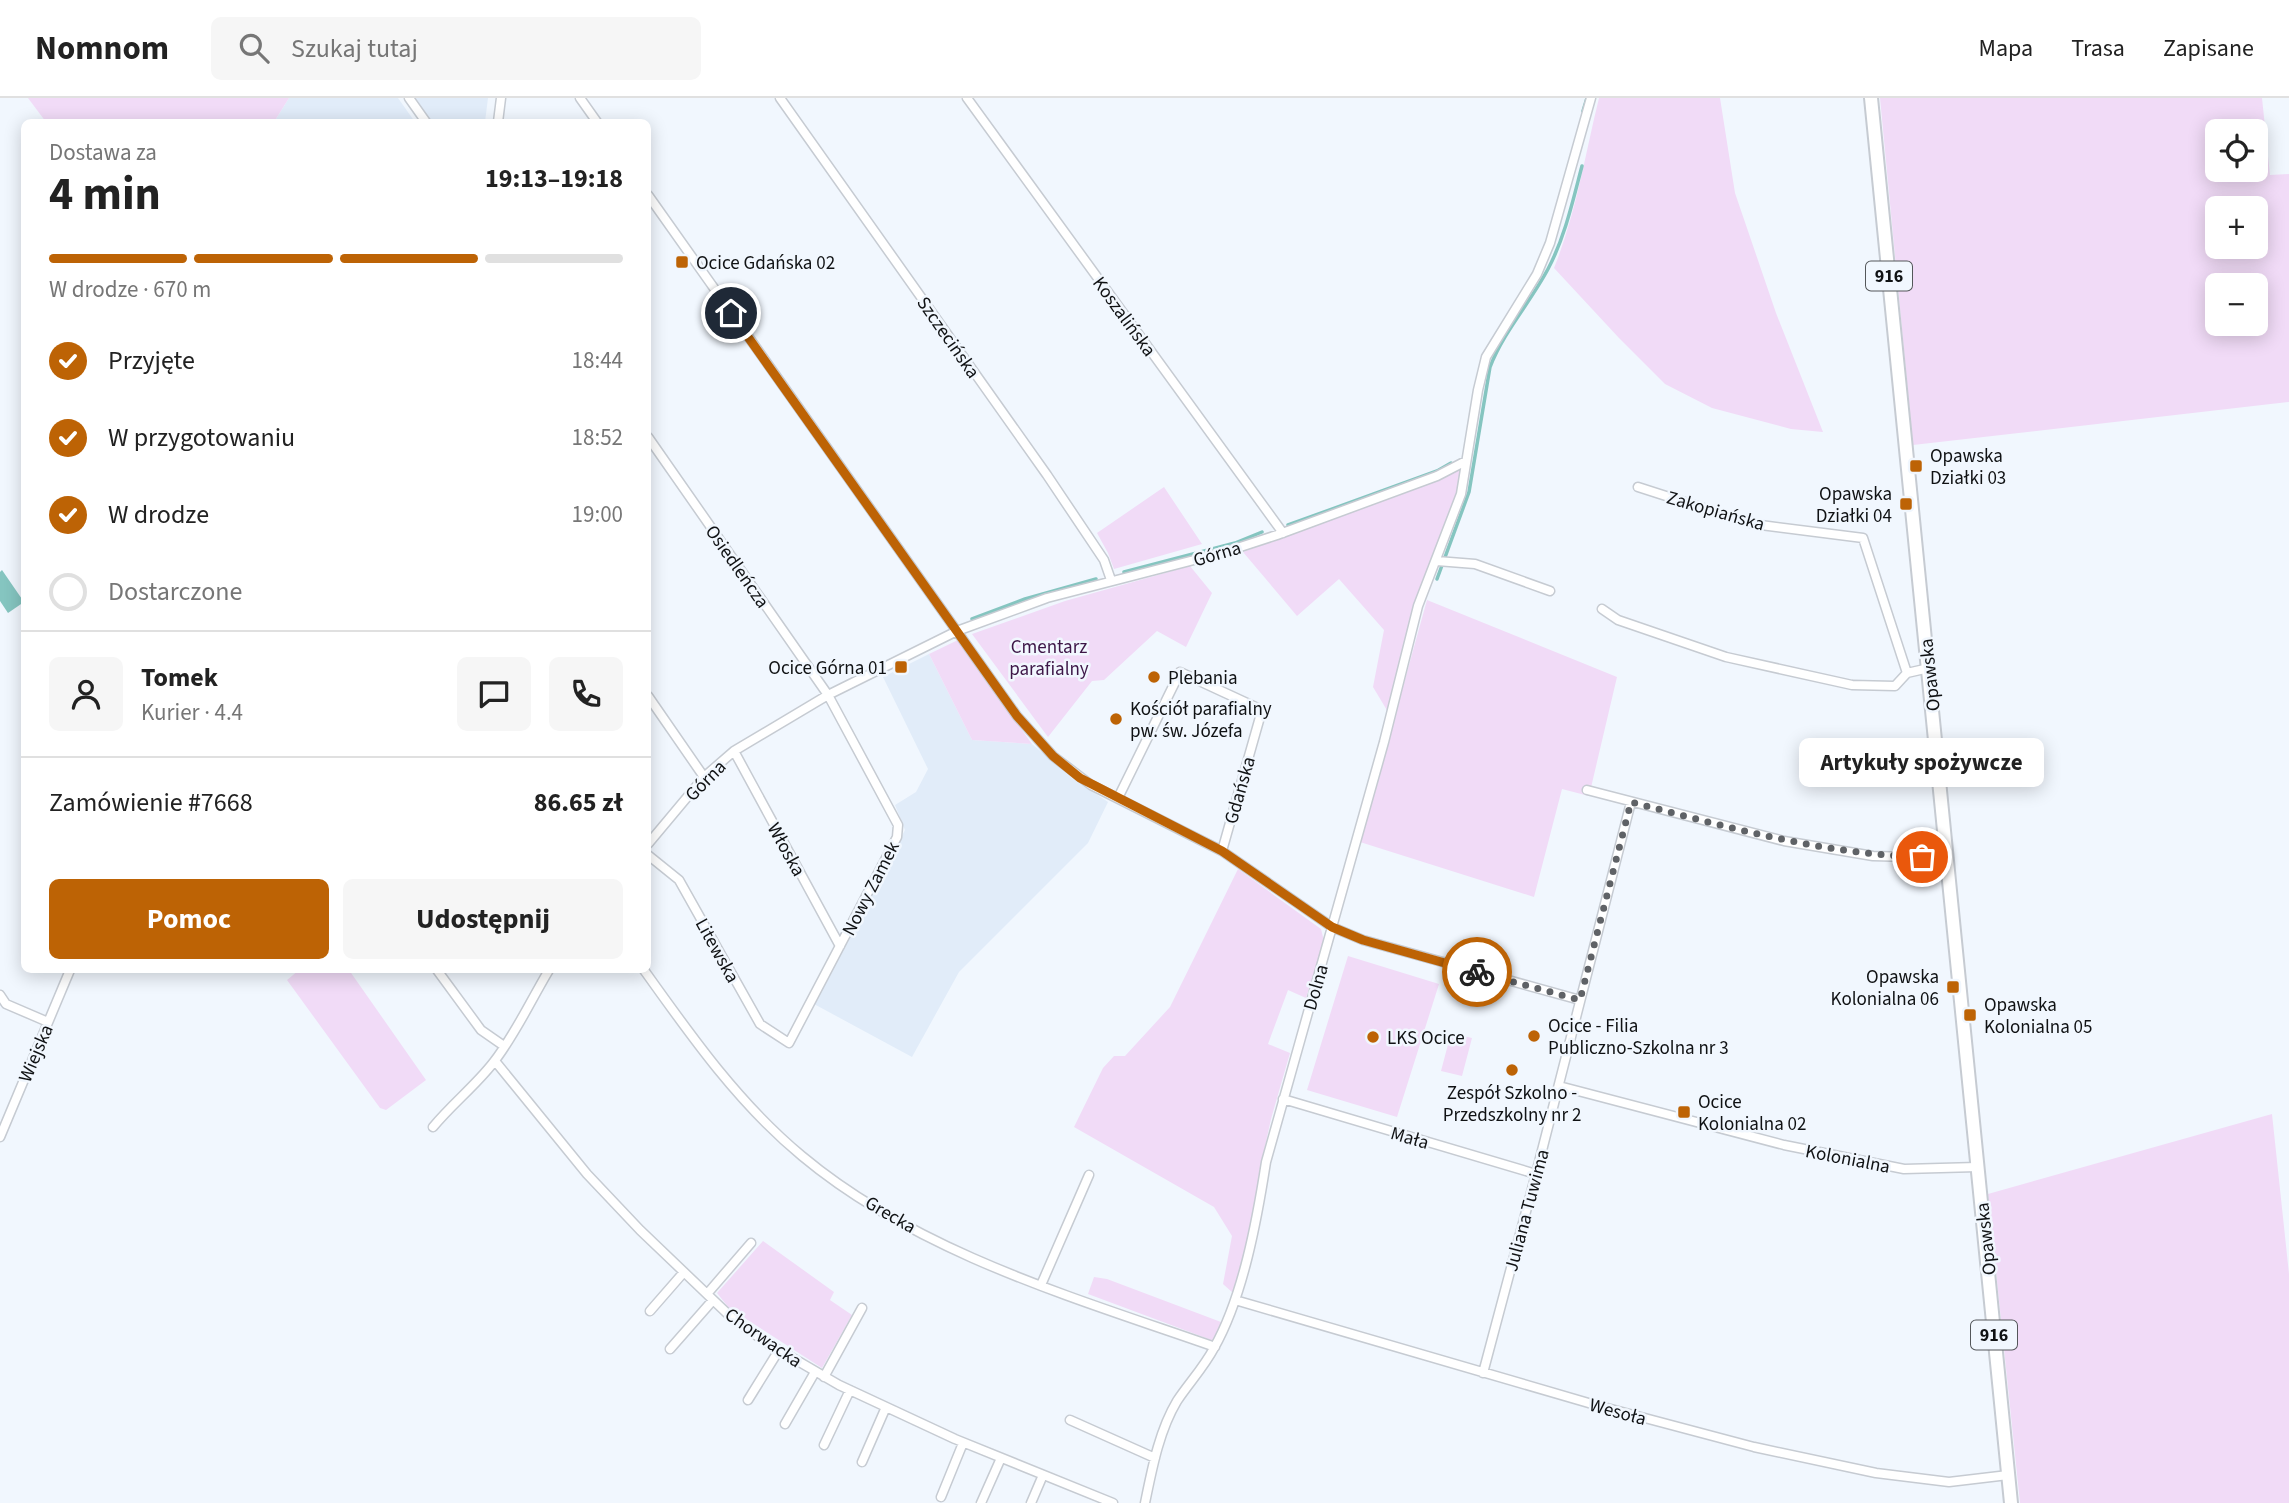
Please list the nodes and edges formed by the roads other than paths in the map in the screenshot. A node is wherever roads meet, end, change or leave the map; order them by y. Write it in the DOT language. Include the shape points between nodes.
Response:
graph roads {
  1 [pos="409,98"];
  2 [pos="501,98"];
  3 [pos="580,98"];
  4 [pos="780,98"];
  5 [pos="967,98"];
  6 [pos="1591,98"];
  7 [pos="1871,98"];
  8 [pos="424,119"];
  9 [pos="498,119"];
  10 [pos="595,119"];
  11 [pos="651,199"];
  12 [pos="651,441"];
  13 [pos="1466,461"];
  14 [pos="1638,487"];
  15 [pos="1283,533"];
  16 [pos="1437,561"];
  17 [pos="1111,580"];
  18 [pos="1550,592"];
  19 [pos="1602,609"];
  20 [pos="957,631"];
  21 [pos="1928,668"];
  22 [pos="1907,673"];
  23 [pos="828,695"];
  24 [pos="651,700"];
  25 [pos="734,751"];
  26 [pos="704,777"];
  27 [pos="1587,790"];
  28 [pos="1118,798"];
  29 [pos="1631,802"];
  30 [pos="651,840"];
  31 [pos="1222,851"];
  32 [pos="651,857"];
  33 [pos="1947,858"];
  34 [pos="1332,927"];
  35 [pos="840,946"];
  36 [pos="69,973"];
  37 [pos="440,973"];
  38 [pos="547,973"];
  39 [pos="646,973"];
  40 [pos="0,995"];
  41 [pos="1580,1000"];
  42 [pos="48,1021"];
  43 [pos="789,1042"];
  44 [pos="504,1046"];
  45 [pos="495,1061"];
  46 [pos="1559,1086"];
  47 [pos="1283,1100"];
  48 [pos="433,1127"];
  49 [pos="0,1137"];
  50 [pos="1978,1167"];
  51 [pos="1536,1174"];
  52 [pos="1089,1175"];
  53 [pos="751,1243"];
  54 [pos="684,1272"];
  55 [pos="1041,1285"];
  56 [pos="710,1297"];
  57 [pos="1235,1300"];
  58 [pos="862,1308"];
  59 [pos="650,1311"];
  60 [pos="1215,1347"];
  61 [pos="670,1349"];
  62 [pos="779,1350"];
  63 [pos="815,1371"];
  64 [pos="1483,1373"];
  65 [pos="824,1377"];
  66 [pos="850,1390"];
  67 [pos="748,1400"];
  68 [pos="886,1407"];
  69 [pos="1070,1420"];
  70 [pos="785,1424"];
  71 [pos="963,1443"];
  72 [pos="824,1444"];
  73 [pos="1001,1458"];
  74 [pos="1155,1458"];
  75 [pos="862,1462"];
  76 [pos="1043,1475"];
  77 [pos="2008,1475"];
  78 [pos="941,1497"];
  79 [pos="981,1503"];
  80 [pos="1031,1503"];
  81 [pos="1113,1503"];
  82 [pos="1145,1503"];
  83 [pos="2011,1503"];
  1 -- 8 [label="street"];
  2 -- 9 [label="street"];
  3 -- 10 [label="street"];
  4 -- 17 [label="street, Szczecińska" via="1047,475 1104,559"];
  5 -- 15 [label="street, Koszalińska"];
  6 -- 13 [label="street" via="1550,243 1486,357"];
  7 -- 21 [label="main road, Opawska / 916"];
  11 -- 20 [label="street, Gdańska"];
  12 -- 23 [label="street, Osiedleńcza"];
  13 -- 15 [label="street, Górna"];
  13 -- 16 [label="street, Dolna" via="1461,494"];
  14 -- 22 [label="street, Zakopiańska" via="1753,524 1863,538"];
  15 -- 17 [label="street, Górna"];
  16 -- 18 [label="street" via="1475,564"];
  16 -- 34 [label="street, Dolna" via="1418,606"];
  17 -- 20 [label="street, Górna"];
  19 -- 22 [label="street" via="1618,620 1726,657 1852,685 1895,686"];
  20 -- 23 [label="street, Górna"];
  20 -- 28 [label="street, Gdańska" via="1017,716 1053,756 1091,785"];
  21 -- 22 [label="street"];
  21 -- 33 [label="main road, Opawska / 916"];
  23 -- 25 [label="street, Górna"];
  23 -- 35 [label="street, Nowy Zamek" via="898,825 897,836"];
  24 -- 26 [label="street"];
  25 -- 26 [label="street, Górna"];
  25 -- 35 [label="street, Włoska"];
  26 -- 30 [label="street, Górna"];
  27 -- 29 [label="street"];
  28 -- 31 [label="street, Gdańska"];
  28 -- 31 [label="street, Gdańska" via="1180,672 1262,710"];
  29 -- 33 [label="street" via="1784,841 1873,856"];
  29 -- 41 [label="street, Juliana Tuwima"];
  31 -- 34 [label="street, Gdańska"];
  32 -- 43 [label="street, Litewska" via="679,880 760,1024"];
  33 -- 50 [label="main road, Opawska / 916"];
  34 -- 41 [label="street, Gdańska" via="1363,940"];
  34 -- 47 [label="street, Dolna"];
  35 -- 43 [label="street, Nowy Zamek"];
  36 -- 42 [label="street, Wiejska"];
  37 -- 44 [label="street" via="481,1030"];
  38 -- 44 [label="street"];
  39 -- 55 [label="street, Grecka" via="727,1081 802,1156 883,1213"];
  40 -- 42 [label="street" via="6,1004"];
  41 -- 46 [label="street, Juliana Tuwima"];
  42 -- 49 [label="street, Wiejska"];
  44 -- 45 [label="street"];
  45 -- 48 [label="street"];
  45 -- 54 [label="street, Chorwacka" via="587,1174"];
  46 -- 50 [label="street, Kolonialna" via="1784,1145 1904,1169"];
  46 -- 51 [label="street, Juliana Tuwima"];
  47 -- 51 [label="street, Mała"];
  47 -- 57 [label="street, Dolna"];
  50 -- 77 [label="main road, Opawska / 916"];
  51 -- 64 [label="street, Juliana Tuwima"];
  52 -- 55 [label="street"];
  53 -- 56 [label="street"];
  54 -- 56 [label="street, Chorwacka"];
  54 -- 59 [label="street"];
  55 -- 60 [label="street, Grecka"];
  56 -- 61 [label="street"];
  56 -- 62 [label="street, Chorwacka"];
  57 -- 60 [label="street, Dolna"];
  57 -- 64 [label="street, Wesoła"];
  58 -- 65 [label="street"];
  60 -- 74 [label="street, Dolna" via="1176,1402"];
  62 -- 63 [label="street, Chorwacka"];
  62 -- 67 [label="street"];
  63 -- 65 [label="street, Chorwacka"];
  63 -- 70 [label="street"];
  64 -- 77 [label="street, Wesoła" via="1754,1447 1876,1473 1949,1482"];
  65 -- 66 [label="street, Chorwacka"];
  66 -- 68 [label="street, Chorwacka"];
  66 -- 72 [label="street"];
  68 -- 71 [label="street, Chorwacka"];
  68 -- 75 [label="street"];
  69 -- 74 [label="street"];
  71 -- 73 [label="street, Chorwacka"];
  71 -- 78 [label="street"];
  73 -- 76 [label="street, Chorwacka"];
  73 -- 79 [label="street"];
  74 -- 82 [label="street, Dolna"];
  76 -- 80 [label="street"];
  76 -- 81 [label="street, Chorwacka"];
  77 -- 83 [label="main road, Opawska / 916"];
}
